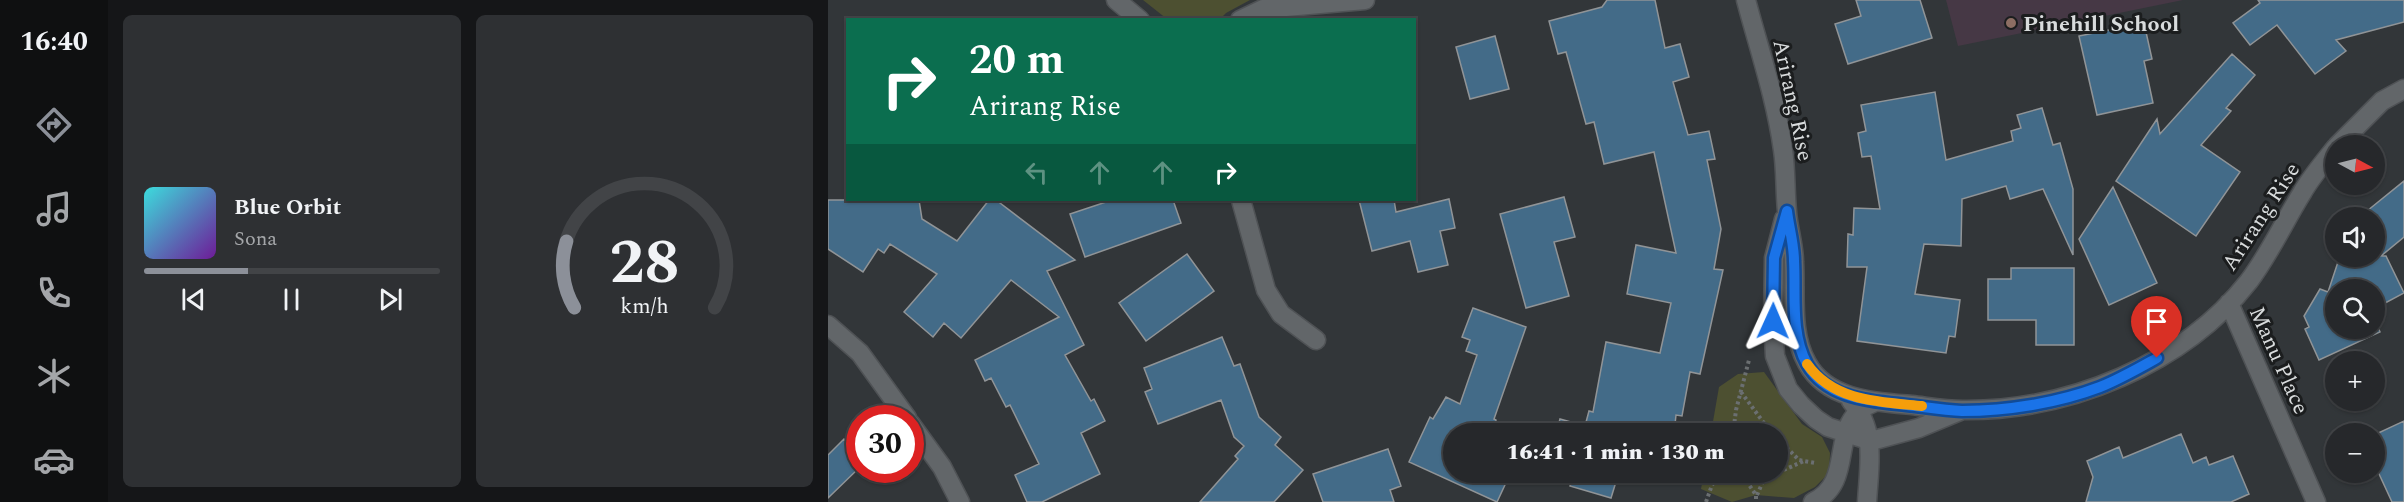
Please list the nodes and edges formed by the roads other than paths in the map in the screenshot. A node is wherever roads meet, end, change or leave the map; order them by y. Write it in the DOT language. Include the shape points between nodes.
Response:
graph roads {
  1 [pos="1116,0"];
  2 [pos="1365,0"];
  3 [pos="1746,0"];
  4 [pos="1312,3"];
  5 [pos="1138,18"];
  6 [pos="1244,18"];
  7 [pos="2404,89"];
  8 [pos="2347,135"];
  9 [pos="2325,161"];
  10 [pos="1240,201"];
  11 [pos="1787,211"];
  12 [pos="2229,303"];
  13 [pos="828,325"];
  14 [pos="1316,340"];
  15 [pos="898,405"];
  16 [pos="1867,406"];
  17 [pos="1961,411"];
  18 [pos="1844,434"];
  19 [pos="1871,441"];
  20 [pos="924,442"];
  21 [pos="960,502"];
  22 [pos="1813,502"];
  23 [pos="1867,502"];
  24 [pos="2316,502"];
  1 -- 5 [label="street"];
  2 -- 4 [label="street"];
  3 -- 11 [label="street, Arirang Rise" via="1780,125"];
  4 -- 6 [label="street" via="1263,9"];
  7 -- 8 [label="street, Arirang Rise" via="2382,101"];
  9 -- 12 [label="street, Arirang Rise" via="2303,190 2265,257"];
  10 -- 14 [label="street" via="1266,290 1281,314"];
  11 -- 16 [label="street, Arirang Rise" via="1799,342 1806,362 1828,387"];
  11 -- 18 [label="street, Arirang Rise" via="1774,258 1774,356 1788,389 1802,405 1816,419"];
  12 -- 17 [label="street, Arirang Rise" via="2175,347 2100,387 2035,404"];
  12 -- 24 [label="street, Manu Place"];
  13 -- 15 [label="street" via="860,353"];
  16 -- 17 [label="street, Arirang Rise"];
  16 -- 18 [label="street" via="1850,419"];
  16 -- 19 [label="street"];
  17 -- 19 [label="street, Arirang Rise"];
  18 -- 19 [label="street, Arirang Rise"];
  18 -- 22 [label="street" via="1835,482"];
  19 -- 23 [label="street"];
  20 -- 21 [label="street"];
}
